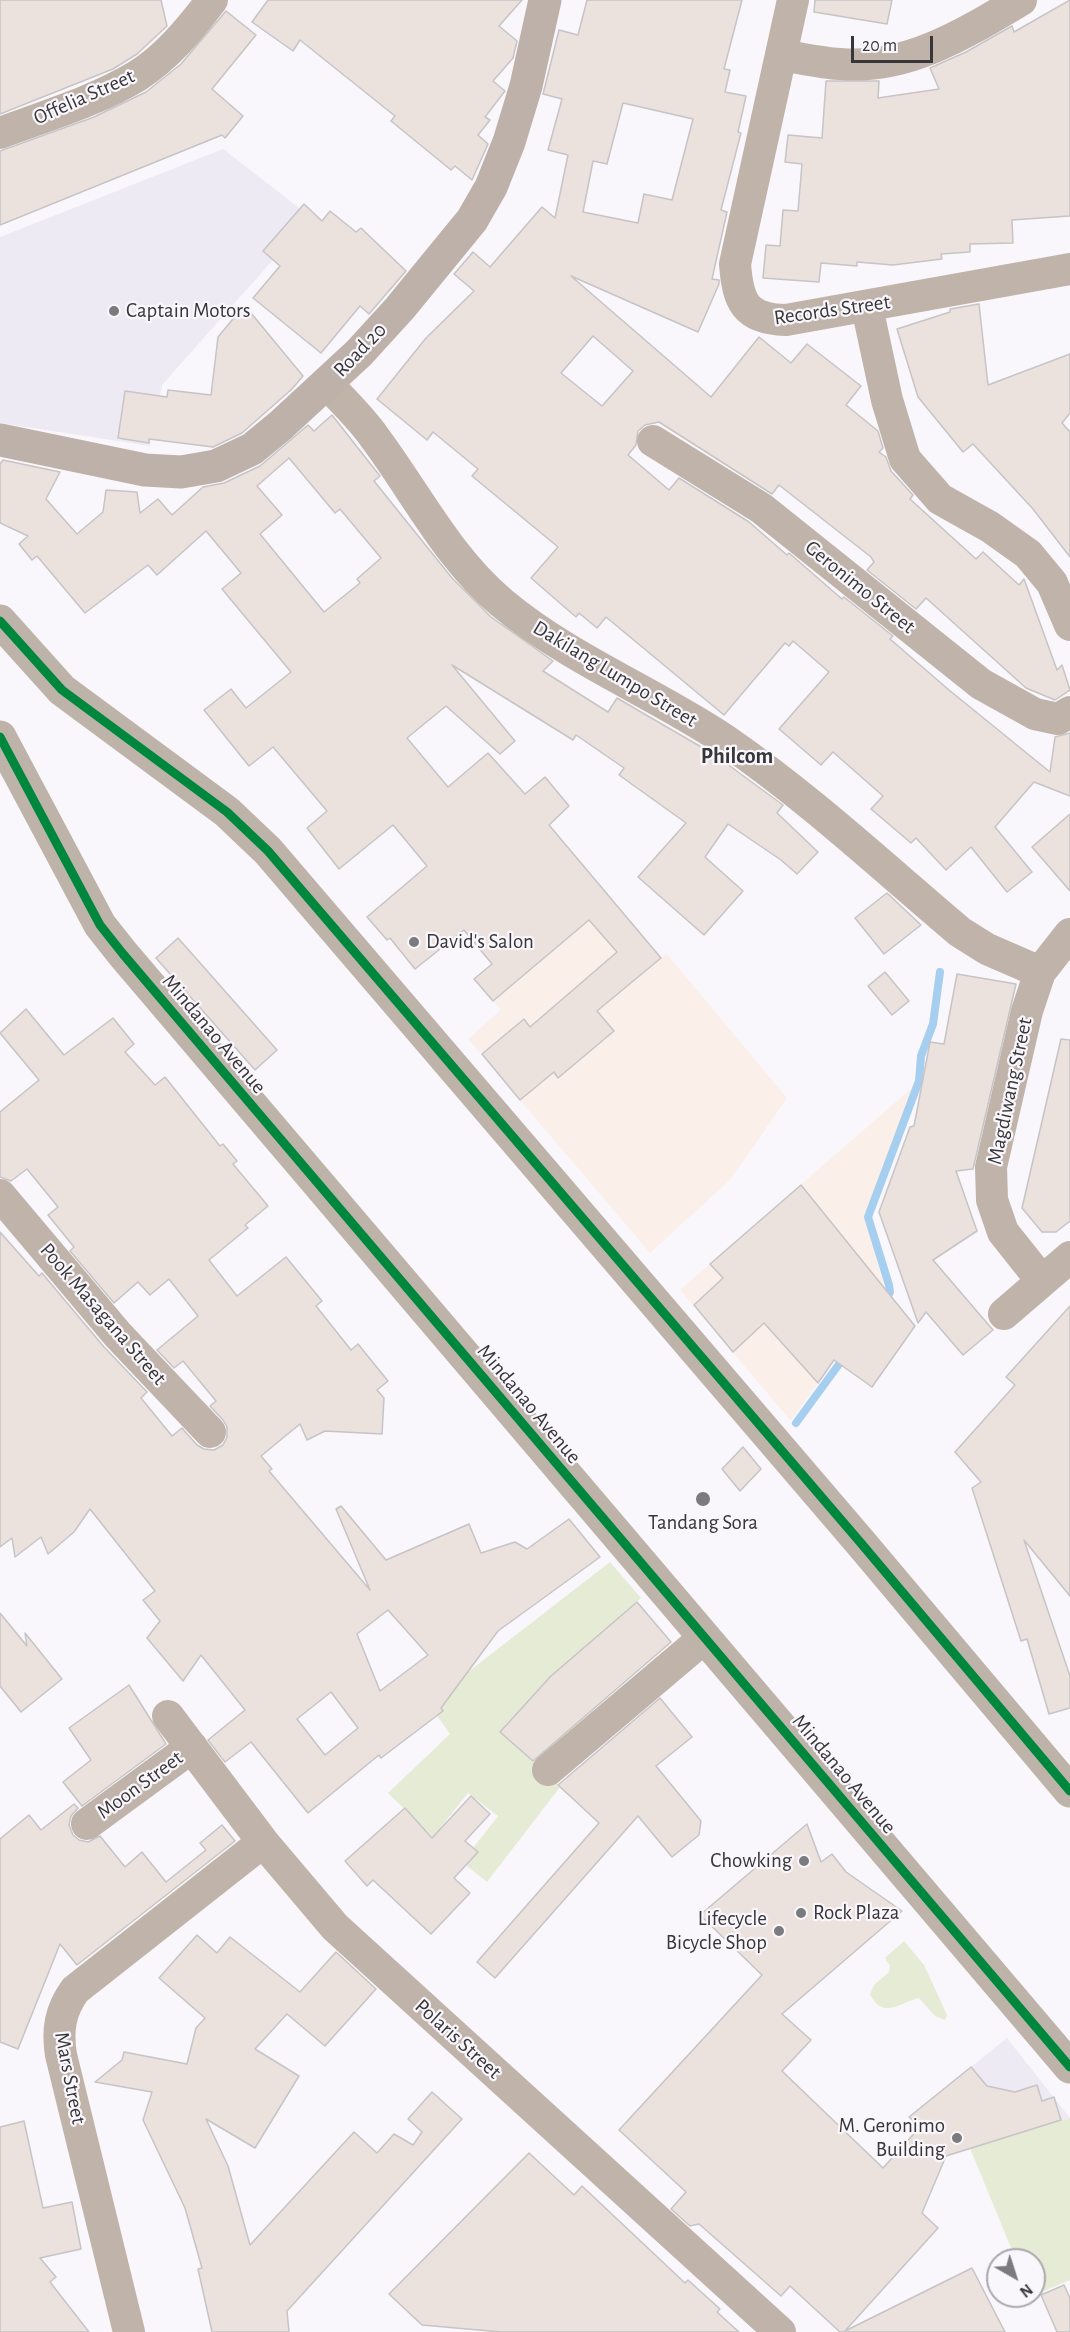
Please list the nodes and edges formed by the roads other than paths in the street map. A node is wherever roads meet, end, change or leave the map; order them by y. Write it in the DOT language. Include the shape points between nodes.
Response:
graph roads {
  1 [pos="212,0"];
  2 [pos="545,0"];
  3 [pos="793,0"];
  4 [pos="1021,0"];
  5 [pos="781,55"];
  6 [pos="0,133"];
  7 [pos="1070,268"];
  8 [pos="867,307"];
  9 [pos="327,384"];
  10 [pos="0,440"];
  11 [pos="653,441"];
  12 [pos="0,621"];
  13 [pos="1070,625"];
  14 [pos="1070,712"];
  15 [pos="0,737"];
  16 [pos="1070,934"];
  17 [pos="1040,972"];
  18 [pos="0,1195"];
  19 [pos="1070,1257"];
  20 [pos="1042,1281"];
  21 [pos="1004,1314"];
  22 [pos="210,1431"];
  23 [pos="704,1638"];
  24 [pos="168,1716"];
  25 [pos="192,1747"];
  26 [pos="548,1770"];
  27 [pos="1070,1791"];
  28 [pos="87,1824"];
  29 [pos="263,1842"];
  30 [pos="1070,2067"];
  31 [pos="129,2332"];
  32 [pos="780,2332"];
  1 -- 6 [label="street, Offelia Street" via="165,55 137,76"];
  2 -- 9 [label="street, Road 20" via="526,86 491,187 472,220 436,266"];
  3 -- 5 [label="street, Records Street"];
  4 -- 5 [label="street" via="931,50 881,63 842,64"];
  5 -- 8 [label="street, Records Street" via="735,264 737,289 747,308 765,319 786,320"];
  7 -- 8 [label="street, Records Street"];
  8 -- 13 [label="street" via="887,400 905,459 940,499 1028,554 1052,583"];
  9 -- 10 [label="street, Road 20" via="252,449 216,466 181,472 145,470"];
  9 -- 17 [label="street, Dakilang Lumpo Street" via="375,438 423,512 460,559 500,602 544,634 723,739 770,772 960,932 987,949"];
  11 -- 14 [label="street, Geronimo Street" via="761,508 981,684 1035,714 1058,719"];
  12 -- 27 [label="main road" via="62,690 227,812 268,852"];
  15 -- 23 [label="main road, Mindanao Avenue" via="105,932"];
  16 -- 17 [label="street, Magdiwang Street"];
  17 -- 20 [label="street, Magdiwang Street" via="1027,1011 992,1167 992,1200 1003,1232"];
  18 -- 22 [label="street, Pook Masagana Street" via="118,1335"];
  19 -- 20 [label="street"];
  20 -- 21 [label="street"];
  23 -- 26 [label="street"];
  23 -- 30 [label="main road, Mindanao Avenue"];
  24 -- 25 [label="street, Polaris Street"];
  25 -- 28 [label="street, Moon Street"];
  25 -- 29 [label="street, Polaris Street"];
  29 -- 31 [label="street, Mars Street" via="75,1990 61,2016 61,2055"];
  29 -- 32 [label="street, Polaris Street" via="335,1927"];
}
